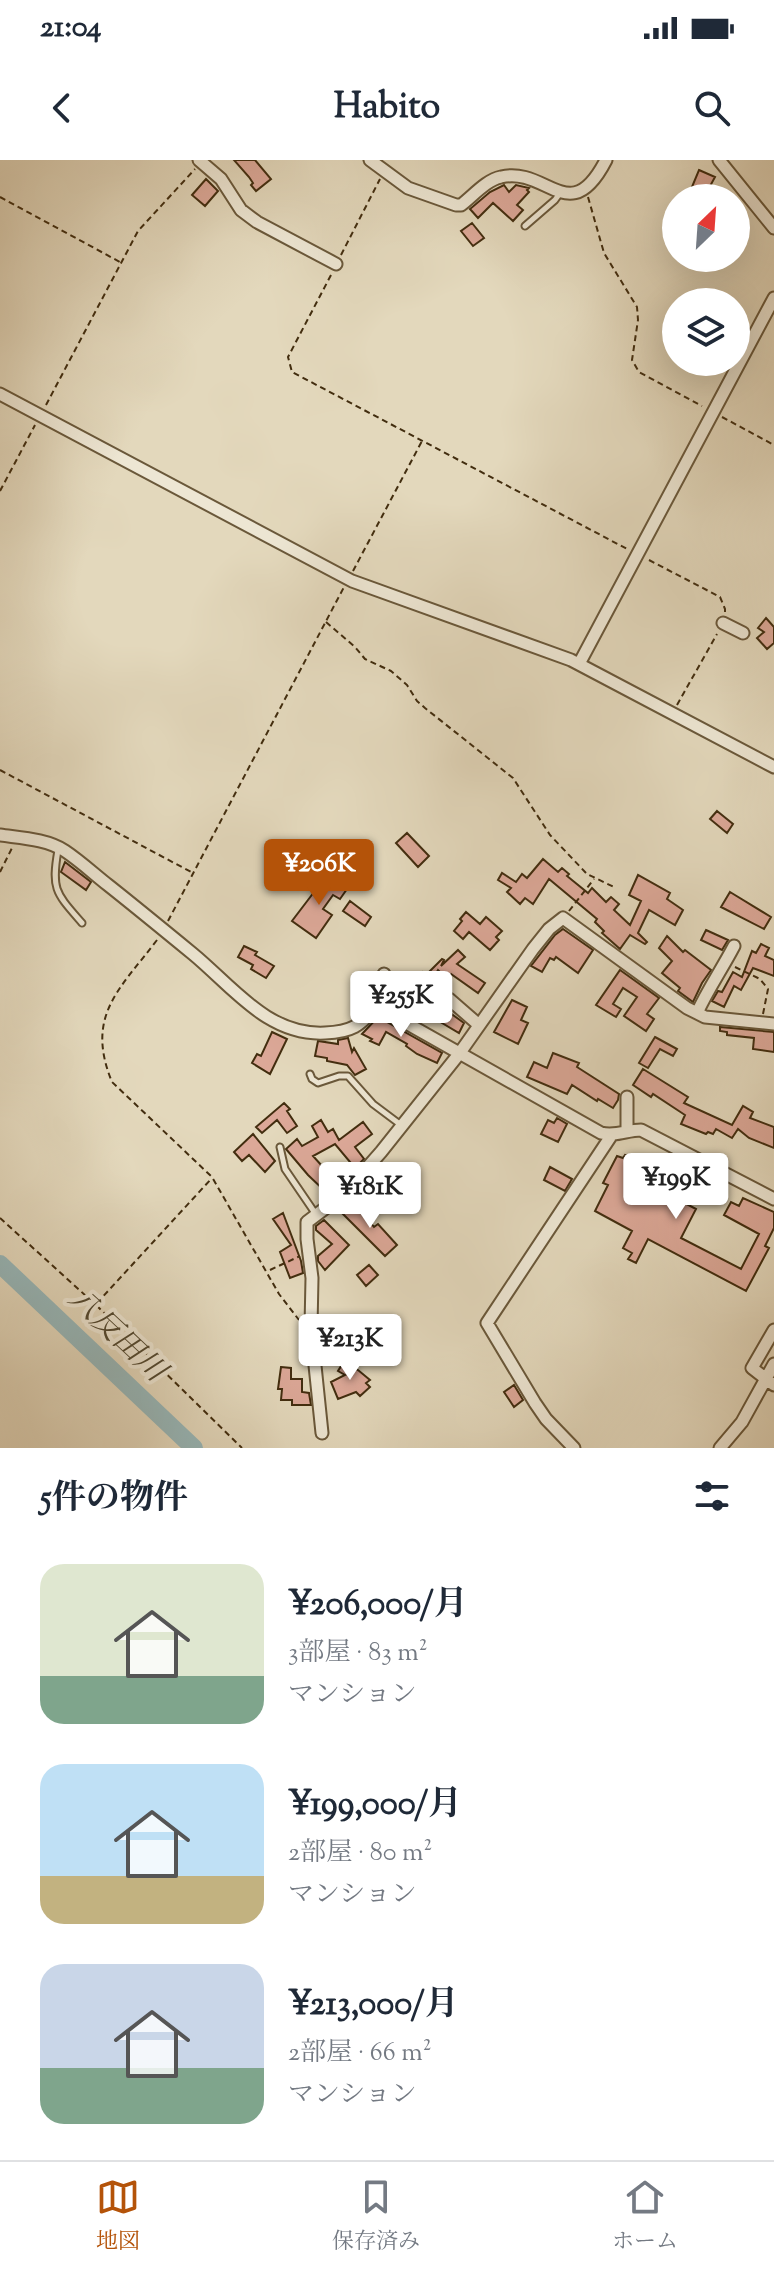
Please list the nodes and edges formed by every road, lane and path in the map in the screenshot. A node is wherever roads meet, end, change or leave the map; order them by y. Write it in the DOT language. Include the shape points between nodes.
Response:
graph roads {
  1 [pos="370,160"];
  2 [pos="606,160"];
  3 [pos="719,160"];
  4 [pos="200,161"];
  5 [pos="385,171"];
  6 [pos="583,189"];
  7 [pos="560,193"];
  8 [pos="0,197"];
  9 [pos="525,226"];
  10 [pos="774,228"];
  11 [pos="121,262"];
  12 [pos="336,264"];
  13 [pos="774,298"];
  14 [pos="0,394"];
  15 [pos="713,412"];
  16 [pos="40,416"];
  17 [pos="422,441"];
  18 [pos="774,445"];
  19 [pos="0,491"];
  20 [pos="638,554"];
  21 [pos="348,579"];
  22 [pos="326,622"];
  23 [pos="723,623"];
  24 [pos="743,633"];
  25 [pos="579,664"];
  26 [pos="673,713"];
  27 [pos="774,767"];
  28 [pos="0,770"];
  29 [pos="0,835"];
  30 [pos="17,838"];
  31 [pos="59,848"];
  32 [pos="0,872"];
  33 [pos="194,873"];
  34 [pos="594,879"];
  35 [pos="614,887"];
  36 [pos="564,918"];
  37 [pos="82,923"];
  38 [pos="164,930"];
  39 [pos="734,946"];
  40 [pos="725,962"];
  41 [pos="384,974"];
  42 [pos="449,999"];
  43 [pos="383,1010"];
  44 [pos="697,1013"];
  45 [pos="760,1022"];
  46 [pos="774,1024"];
  47 [pos="479,1025"];
  48 [pos="459,1054"];
  49 [pos="310,1074"];
  50 [pos="627,1097"];
  51 [pos="402,1125"];
  52 [pos="627,1131"];
  53 [pos="611,1136"];
  54 [pos="280,1147"];
  55 [pos="212,1177"];
  56 [pos="774,1199"];
  57 [pos="316,1214"];
  58 [pos="0,1218"];
  59 [pos="308,1252"];
  60 [pos="267,1271"];
  61 [pos="96,1305"];
  62 [pos="311,1327"];
  63 [pos="774,1330"];
  64 [pos="774,1364"];
  65 [pos="770,1382"];
  66 [pos="322,1433"];
  67 [pos="242,1448"];
  68 [pos="574,1448"];
  69 [pos="720,1448"];
  1 -- 5 [label="street"];
  2 -- 6 [label="street"];
  3 -- 10 [label="street"];
  4 -- 11 [label="path" via="138,231"];
  4 -- 12 [label="street" via="221,179 241,210"];
  5 -- 7 [label="street" via="408,188 456,205 505,176 528,177"];
  5 -- 12 [label="path"];
  6 -- 7 [label="street"];
  6 -- 15 [label="path" via="604,253 637,307 634,366"];
  7 -- 9 [label="lane"];
  8 -- 11 [label="path"];
  11 -- 16 [label="path"];
  12 -- 17 [label="path" via="288,365 304,380"];
  13 -- 15 [label="street"];
  14 -- 16 [label="street"];
  15 -- 18 [label="path"];
  15 -- 20 [label="street"];
  16 -- 19 [label="path"];
  16 -- 21 [label="street"];
  17 -- 20 [label="path"];
  17 -- 21 [label="path"];
  20 -- 23 [label="path" via="720,597"];
  20 -- 25 [label="street"];
  21 -- 22 [label="path"];
  21 -- 25 [label="street"];
  22 -- 33 [label="path"];
  22 -- 34 [label="path" via="365,659 391,671 417,701 513,778 550,835"];
  23 -- 24 [label="street"];
  23 -- 26 [label="path"];
  25 -- 26 [label="street"];
  26 -- 27 [label="street"];
  28 -- 33 [label="path"];
  29 -- 30 [label="street"];
  30 -- 31 [label="street"];
  30 -- 32 [label="path"];
  31 -- 37 [label="lane" via="55,888"];
  31 -- 38 [label="street"];
  33 -- 38 [label="path"];
  34 -- 35 [label="path"];
  34 -- 36 [label="path"];
  36 -- 44 [label="street"];
  36 -- 47 [label="street" via="533,949"];
  38 -- 43 [label="street" via="262,1014 289,1028 339,1032 366,1020 376,1006"];
  38 -- 55 [label="path" via="108,1007 102,1031 105,1063 112,1082"];
  39 -- 40 [label="street"];
  40 -- 44 [label="street"];
  40 -- 45 [label="path" via="760,979 768,989"];
  41 -- 43 [label="street"];
  42 -- 47 [label="street"];
  43 -- 48 [label="street"];
  44 -- 45 [label="street"];
  45 -- 46 [label="street"];
  47 -- 48 [label="street"];
  48 -- 51 [label="street"];
  48 -- 53 [label="street"];
  49 -- 51 [label="lane" via="318,1083 348,1076"];
  50 -- 52 [label="street"];
  51 -- 57 [label="street" via="344,1194"];
  52 -- 53 [label="street"];
  52 -- 56 [label="street" via="650,1133"];
  53 -- 68 [label="street" via="487,1323 546,1419"];
  54 -- 57 [label="lane" via="285,1169"];
  55 -- 60 [label="path"];
  55 -- 61 [label="path"];
  57 -- 59 [label="street" via="306,1225"];
  58 -- 61 [label="path"];
  59 -- 60 [label="path"];
  59 -- 62 [label="street"];
  60 -- 62 [label="path" via="293,1313"];
  61 -- 67 [label="path"];
  62 -- 66 [label="street"];
  63 -- 65 [label="street" via="752,1368"];
  64 -- 65 [label="street"];
  65 -- 69 [label="street"];
}
